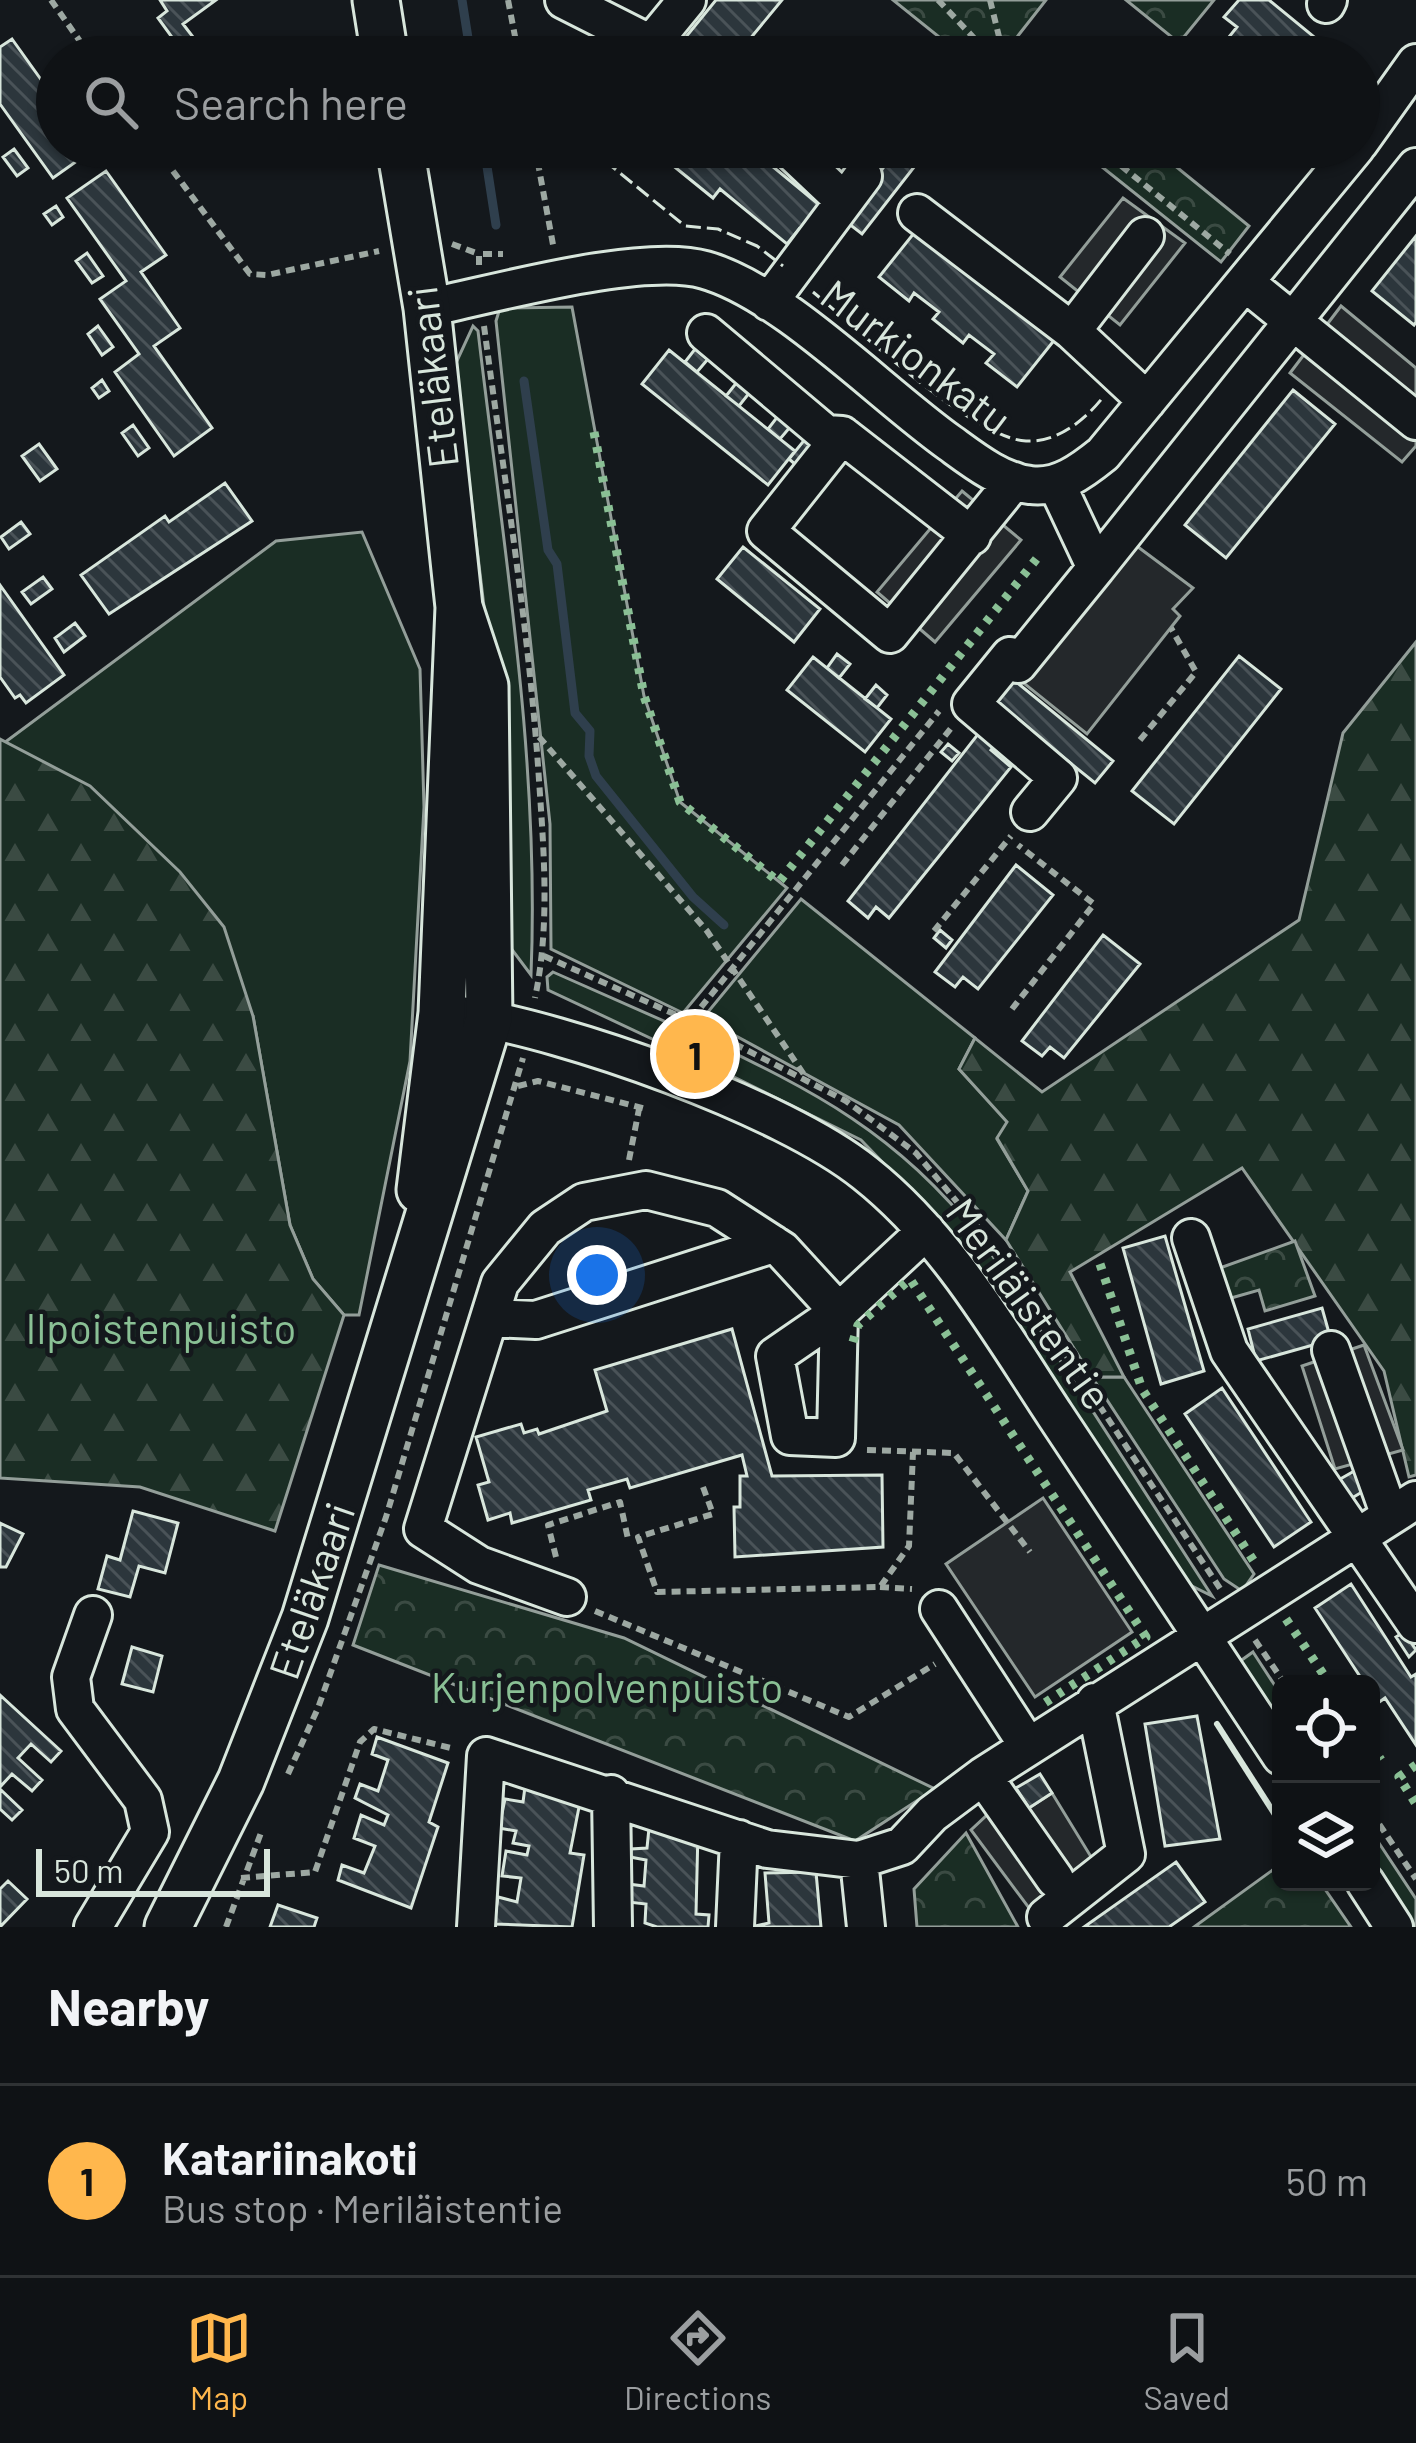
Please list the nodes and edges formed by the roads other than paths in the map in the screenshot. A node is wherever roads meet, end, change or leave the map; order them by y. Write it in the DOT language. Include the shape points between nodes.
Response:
graph roads {
  1 [pos="376,0"];
  2 [pos="564,0"];
  3 [pos="686,0"];
  4 [pos="382,36"];
  5 [pos="632,36"];
  6 [pos="667,36"];
  7 [pos="1416,63"];
  8 [pos="1380,113"];
  9 [pos="1416,166"];
  10 [pos="404,168"];
  11 [pos="821,168"];
  12 [pos="1335,168"];
  13 [pos="917,213"];
  14 [pos="1145,236"];
  15 [pos="1240,270"];
  16 [pos="769,302"];
  17 [pos="427,308"];
  18 [pos="1294,322"];
  19 [pos="706,332"];
  20 [pos="1072,332"];
  21 [pos="1147,401"];
  22 [pos="1416,422"];
  23 [pos="842,435"];
  24 [pos="1014,481"];
  25 [pos="1056,483"];
  26 [pos="972,536"];
  27 [pos="1096,568"];
  28 [pos="459,607"];
  29 [pos="1020,825"];
  30 [pos="442,1013"];
  31 [pos="489,1019"];
  32 [pos="926,1231"];
  33 [pos="1191,1238"];
  34 [pos="418,1241"];
  35 [pos="773,1244"];
  36 [pos="839,1312"];
  37 [pos="489,1318"];
  38 [pos="1331,1350"];
  39 [pos="1403,1508"];
  40 [pos="1354,1539"];
  41 [pos="567,1597"];
  42 [pos="939,1609"];
  43 [pos="93,1615"];
  44 [pos="1416,1624"];
  45 [pos="1201,1634"];
  46 [pos="1095,1702"];
  47 [pos="1272,1742"];
  48 [pos="1028,1746"];
  49 [pos="983,1776"];
  50 [pos="611,1794"];
  51 [pos="739,1839"];
  52 [pos="859,1860"];
  53 [pos="1055,1880"];
  54 [pos="1370,1891"];
  55 [pos="1046,1917"];
  56 [pos="93,1927"];
  57 [pos="168,1927"];
  58 [pos="476,1927"];
  59 [pos="613,1927"];
  60 [pos="735,1927"];
  61 [pos="866,1927"];
  62 [pos="1394,1927"];
  1 -- 4 [label="main road"];
  2 -- 5 [label="street"];
  3 -- 6 [label="street"];
  7 -- 8 [label="street"];
  9 -- 18 [label="street"];
  10 -- 17 [label="main road, Eteläkaari"];
  11 -- 16 [label="street" via="853,188"];
  12 -- 15 [label="street"];
  13 -- 20 [label="street"];
  14 -- 20 [label="street"];
  15 -- 18 [label="street"];
  15 -- 21 [label="street"];
  16 -- 17 [label="street, Murkionkatu" via="705,269 673,265"];
  16 -- 24 [label="street, Murkionkatu" via="915,418"];
  17 -- 28 [label="main road, Eteläkaari"];
  18 -- 22 [label="street"];
  18 -- 27 [label="street"];
  19 -- 23 [label="street" via="826,434"];
  20 -- 21 [label="street"];
  21 -- 25 [label="street" via="1103,454"];
  23 -- 26 [label="street"];
  23 -- 26 [label="street" via="766,530 890,634"];
  24 -- 25 [label="street, Murkionkatu"];
  24 -- 26 [label="street"];
  25 -- 27 [label="street"];
  27 -- 29 [label="street" via="1018,664 1010,656 971,704 1058,778"];
  28 -- 30 [label="main road, Eteläkaari"];
  28 -- 31 [label="main road, Eteläkaari" via="484,686"];
  30 -- 31 [label="street, Meriläistentie"];
  30 -- 34 [label="main road, Eteläkaari"];
  31 -- 32 [label="street, Meriläistentie" via="782,1122 863,1171"];
  31 -- 34 [label="main road, Eteläkaari"];
  32 -- 36 [label="street"];
  32 -- 45 [label="street, Meriläistentie"];
  33 -- 40 [label="street" via="1229,1351"];
  34 -- 57 [label="main road, Eteläkaari" via="304,1618 242,1781"];
  35 -- 36 [label="street"];
  35 -- 37 [label="street" via="536,1320"];
  35 -- 37 [label="street" via="717,1208 646,1190 584,1202 545,1228 500,1283"];
  36 -- 36 [label="street" via="836,1438 790,1436 776,1356"];
  37 -- 41 [label="street" via="423,1529 479,1565"];
  38 -- 39 [label="street"];
  39 -- 40 [label="street"];
  40 -- 44 [label="street"];
  40 -- 45 [label="street"];
  42 -- 48 [label="street"];
  43 -- 56 [label="street" via="69,1692 142,1800 150,1832"];
  45 -- 46 [label="street"];
  45 -- 47 [label="street, Meriläistentie"];
  46 -- 48 [label="street"];
  46 -- 55 [label="street" via="1126,1854"];
  48 -- 49 [label="street"];
  49 -- 52 [label="street" via="902,1846"];
  49 -- 53 [label="street"];
  50 -- 51 [label="street"];
  50 -- 58 [label="street" via="485,1756"];
  50 -- 59 [label="street"];
  51 -- 52 [label="street"];
  51 -- 60 [label="street"];
  52 -- 61 [label="street"];
  54 -- 62 [label="street"];
}
